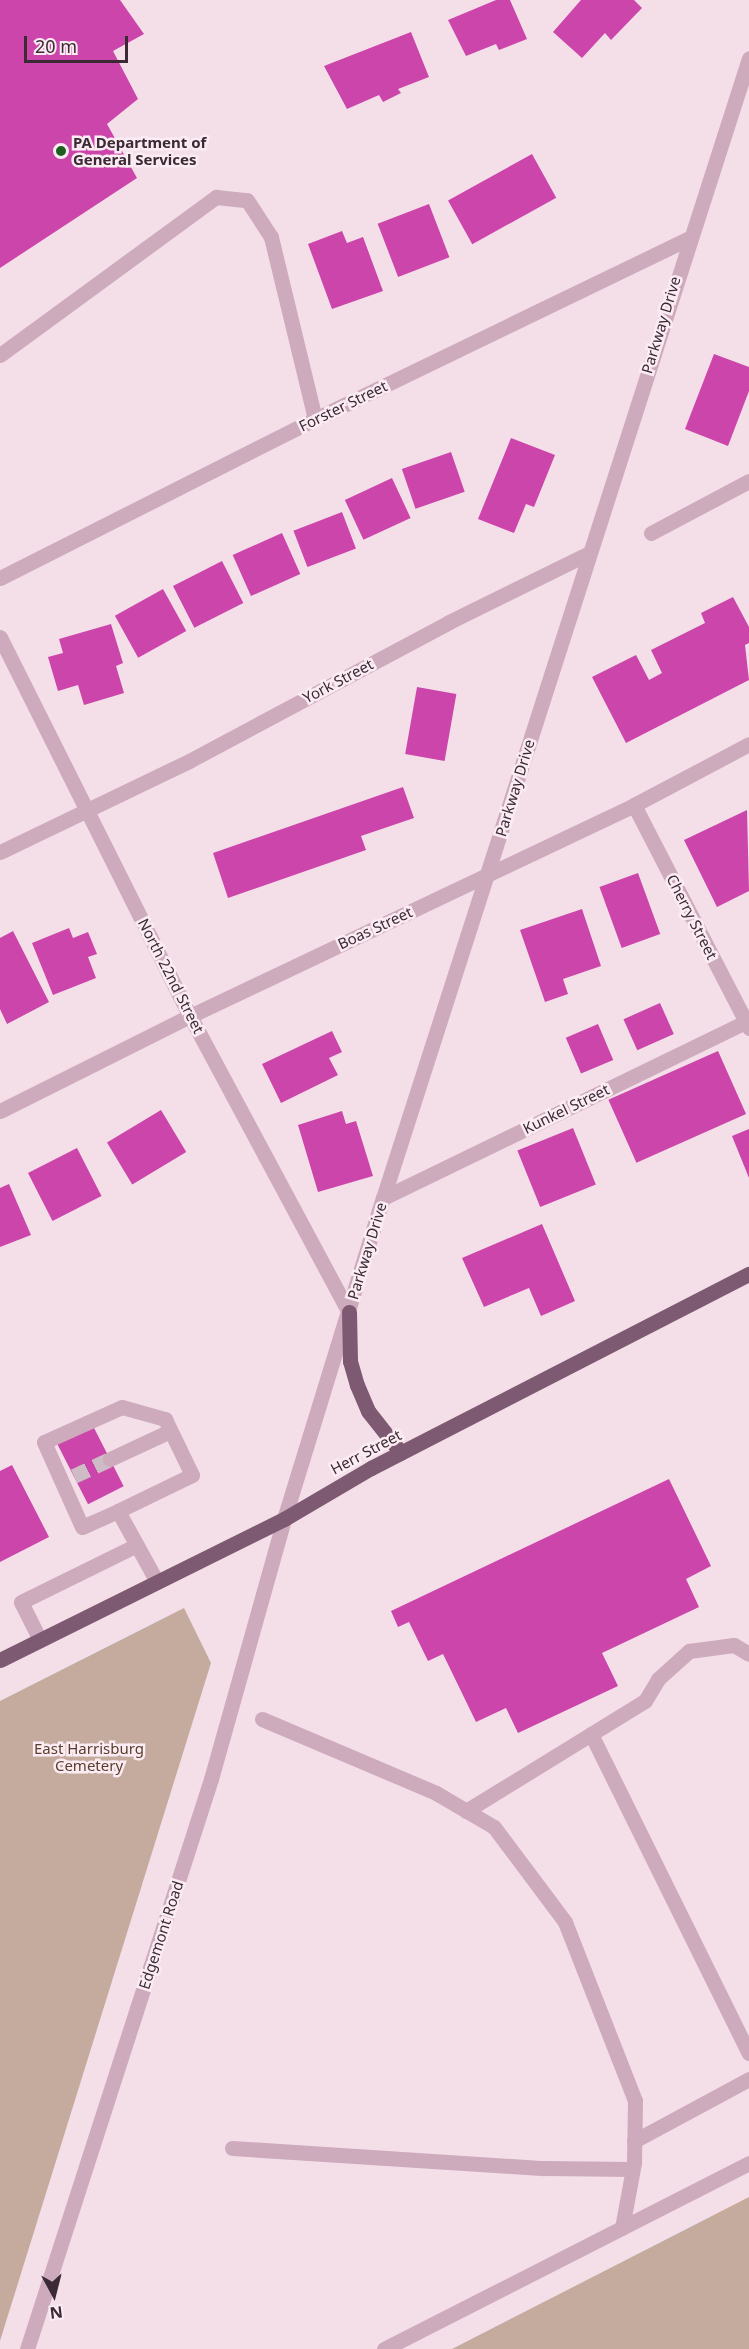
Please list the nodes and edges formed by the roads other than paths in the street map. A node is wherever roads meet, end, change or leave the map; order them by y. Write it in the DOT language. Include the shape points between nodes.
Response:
graph roads {
  1 [pos="749,58"];
  2 [pos="688,239"];
  3 [pos="0,355"];
  4 [pos="315,419"];
  5 [pos="749,481"];
  6 [pos="651,533"];
  7 [pos="590,553"];
  8 [pos="0,578"];
  9 [pos="0,637"];
  10 [pos="749,744"];
  11 [pos="634,805"];
  12 [pos="88,812"];
  13 [pos="0,852"];
  14 [pos="489,874"];
  15 [pos="190,1016"];
  16 [pos="748,1023"];
  17 [pos="0,1111"];
  18 [pos="383,1198"];
  19 [pos="749,1274"];
  20 [pos="349,1312"];
  21 [pos="171,1431"];
  22 [pos="401,1453"];
  23 [pos="110,1459"];
  24 [pos="118,1511"];
  25 [pos="284,1519"];
  26 [pos="137,1545"];
  27 [pos="157,1582"];
  28 [pos="40,1640"];
  29 [pos="749,1654"];
  30 [pos="0,1660"];
  31 [pos="262,1719"];
  32 [pos="591,1734"];
  33 [pos="466,1811"];
  34 [pos="749,2053"];
  35 [pos="749,2079"];
  36 [pos="634,2141"];
  37 [pos="232,2148"];
  38 [pos="749,2163"];
  39 [pos="633,2169"];
  40 [pos="622,2228"];
  41 [pos="27,2349"];
  42 [pos="384,2349"];
  1 -- 2 [label="street, Parkway Drive"];
  2 -- 4 [label="street, Forster Street"];
  2 -- 7 [label="street, Parkway Drive"];
  3 -- 4 [label="street" via="216,197 247,200 271,237"];
  4 -- 8 [label="street, Forster Street"];
  5 -- 6 [label="street"];
  7 -- 12 [label="street, York Street" via="449,622"];
  7 -- 14 [label="street, Parkway Drive"];
  9 -- 12 [label="street, North 22nd Street"];
  10 -- 11 [label="street, Boas Street"];
  11 -- 14 [label="street, Boas Street"];
  11 -- 16 [label="street, Cherry Street"];
  12 -- 13 [label="street, York Street"];
  12 -- 15 [label="street, North 22nd Street"];
  14 -- 15 [label="street, Boas Street"];
  14 -- 18 [label="street, Parkway Drive"];
  15 -- 17 [label="street, Boas Street"];
  15 -- 20 [label="street, North 22nd Street"];
  16 -- 18 [label="street, Kunkel Street"];
  18 -- 20 [label="street, Parkway Drive"];
  19 -- 22 [label="main road, Herr Street"];
  20 -- 22 [label="main road" via="350,1360 357,1385 368,1411"];
  20 -- 25 [label="street, Parkway Drive"];
  21 -- 23 [label="street"];
  21 -- 24 [label="street" via="192,1475"];
  21 -- 24 [label="street" via="165,1419 122,1407 44,1442 68,1479 82,1527"];
  22 -- 25 [label="main road, Herr Street"];
  24 -- 26 [label="street"];
  25 -- 27 [label="main road, Herr Street"];
  25 -- 41 [label="street, Edgemont Road" via="212,1779"];
  26 -- 27 [label="street"];
  26 -- 28 [label="street" via="21,1602"];
  27 -- 28 [label="main road, Herr Street"];
  28 -- 30 [label="main road, Herr Street"];
  29 -- 32 [label="street" via="734,1645 689,1651 658,1679 645,1701"];
  31 -- 33 [label="street" via="436,1793"];
  32 -- 33 [label="street"];
  32 -- 34 [label="street"];
  33 -- 36 [label="street" via="494,1827 565,1922 635,2102"];
  35 -- 36 [label="street"];
  36 -- 39 [label="street"];
  37 -- 39 [label="street" via="544,2168"];
  38 -- 40 [label="street"];
  39 -- 40 [label="street"];
  40 -- 42 [label="street"];
}
